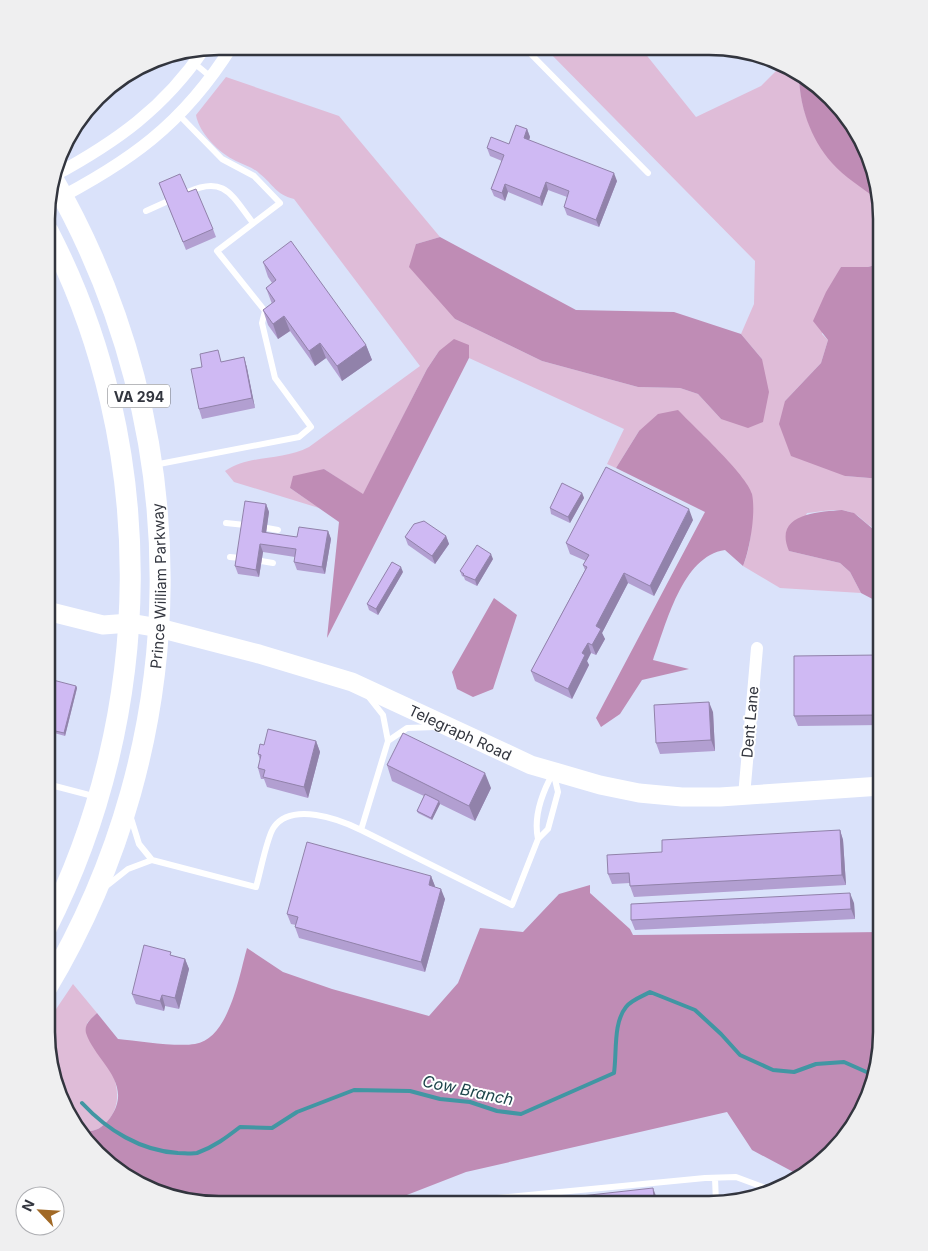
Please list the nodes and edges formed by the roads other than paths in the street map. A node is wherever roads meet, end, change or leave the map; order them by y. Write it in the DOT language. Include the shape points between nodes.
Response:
graph roads {
  1 [pos="226,55"];
  2 [pos="532,55"];
  3 [pos="199,56"];
  4 [pos="194,63"];
  5 [pos="212,78"];
  6 [pos="180,116"];
  7 [pos="63,171"];
  8 [pos="648,173"];
  9 [pos="57,192"];
  10 [pos="188,192"];
  11 [pos="56,195"];
  12 [pos="166,202"];
  13 [pos="146,211"];
  14 [pos="253,223"];
  15 [pos="55,246"];
  16 [pos="152,466"];
  17 [pos="226,523"];
  18 [pos="245,525"];
  19 [pos="267,528"];
  20 [pos="278,530"];
  21 [pos="230,557"];
  22 [pos="240,558"];
  23 [pos="261,561"];
  24 [pos="272,563"];
  25 [pos="55,614"];
  26 [pos="130,623"];
  27 [pos="159,628"];
  28 [pos="757,648"];
  29 [pos="357,685"];
  30 [pos="446,726"];
  31 [pos="388,741"];
  32 [pos="553,772"];
  33 [pos="55,786"];
  34 [pos="873,787"];
  35 [pos="744,796"];
  36 [pos="99,798"];
  37 [pos="128,805"];
  38 [pos="362,830"];
  39 [pos="538,838"];
  40 [pos="152,860"];
  41 [pos="94,897"];
  42 [pos="55,910"];
  43 [pos="55,972"];
  44 [pos="715,1178"];
  45 [pos="762,1187"];
  46 [pos="518,1196"];
  47 [pos="716,1196"];
  1 -- 5 [label="street"];
  2 -- 8 [label="lane"];
  3 -- 4 [label="street"];
  4 -- 5 [label="lane"];
  4 -- 7 [label="street" via="171,92 135,126"];
  5 -- 6 [label="street"];
  6 -- 9 [label="street" via="123,162"];
  6 -- 14 [label="lane" via="222,159 254,176 280,203"];
  10 -- 14 [label="lane" via="209,184 225,189"];
  11 -- 16 [label="highway, Prince William Parkway / VA 294" via="99,271 115,314 138,392"];
  12 -- 13 [label="lane"];
  14 -- 16 [label="lane" via="217,251 265,311 262,323 275,378 311,427 298,437"];
  15 -- 26 [label="highway, Prince William Parkway / VA 294" via="75,289 96,348 117,431 128,511"];
  16 -- 27 [label="highway, Prince William Parkway / VA 294" via="160,547"];
  17 -- 18 [label="lane"];
  19 -- 20 [label="lane"];
  21 -- 22 [label="lane"];
  23 -- 24 [label="lane"];
  25 -- 26 [label="main road, Telegraph Road" via="103,625"];
  26 -- 27 [label="main road, Telegraph Road"];
  26 -- 36 [label="highway, Prince William Parkway / VA 294" via="123,694"];
  27 -- 29 [label="main road, Telegraph Road" via="266,656"];
  27 -- 37 [label="highway, Prince William Parkway / VA 294" via="147,725"];
  28 -- 35 [label="street, Dent Lane"];
  29 -- 30 [label="main road, Telegraph Road"];
  29 -- 31 [label="lane" via="382,711"];
  30 -- 31 [label="lane" via="407,728"];
  30 -- 32 [label="main road, Telegraph Road"];
  31 -- 38 [label="lane"];
  32 -- 35 [label="main road, Telegraph Road" via="638,793 682,797"];
  32 -- 39 [label="lane" via="544,789 535,824"];
  32 -- 39 [label="lane" via="558,792 548,828"];
  33 -- 36 [label="lane"];
  34 -- 35 [label="main road, Telegraph Road"];
  36 -- 42 [label="highway, Prince William Parkway / VA 294" via="76,864"];
  37 -- 40 [label="lane" via="138,844"];
  37 -- 41 [label="highway, Prince William Parkway / VA 294"];
  38 -- 39 [label="lane" via="512,905"];
  38 -- 40 [label="lane" via="307,814 287,817 273,828 256,887"];
  40 -- 41 [label="lane" via="128,869"];
  41 -- 43 [label="highway, Prince William Parkway / VA 294"];
  44 -- 45 [label="lane" via="736,1178"];
  44 -- 46 [label="lane"];
  44 -- 47 [label="lane"];
}
